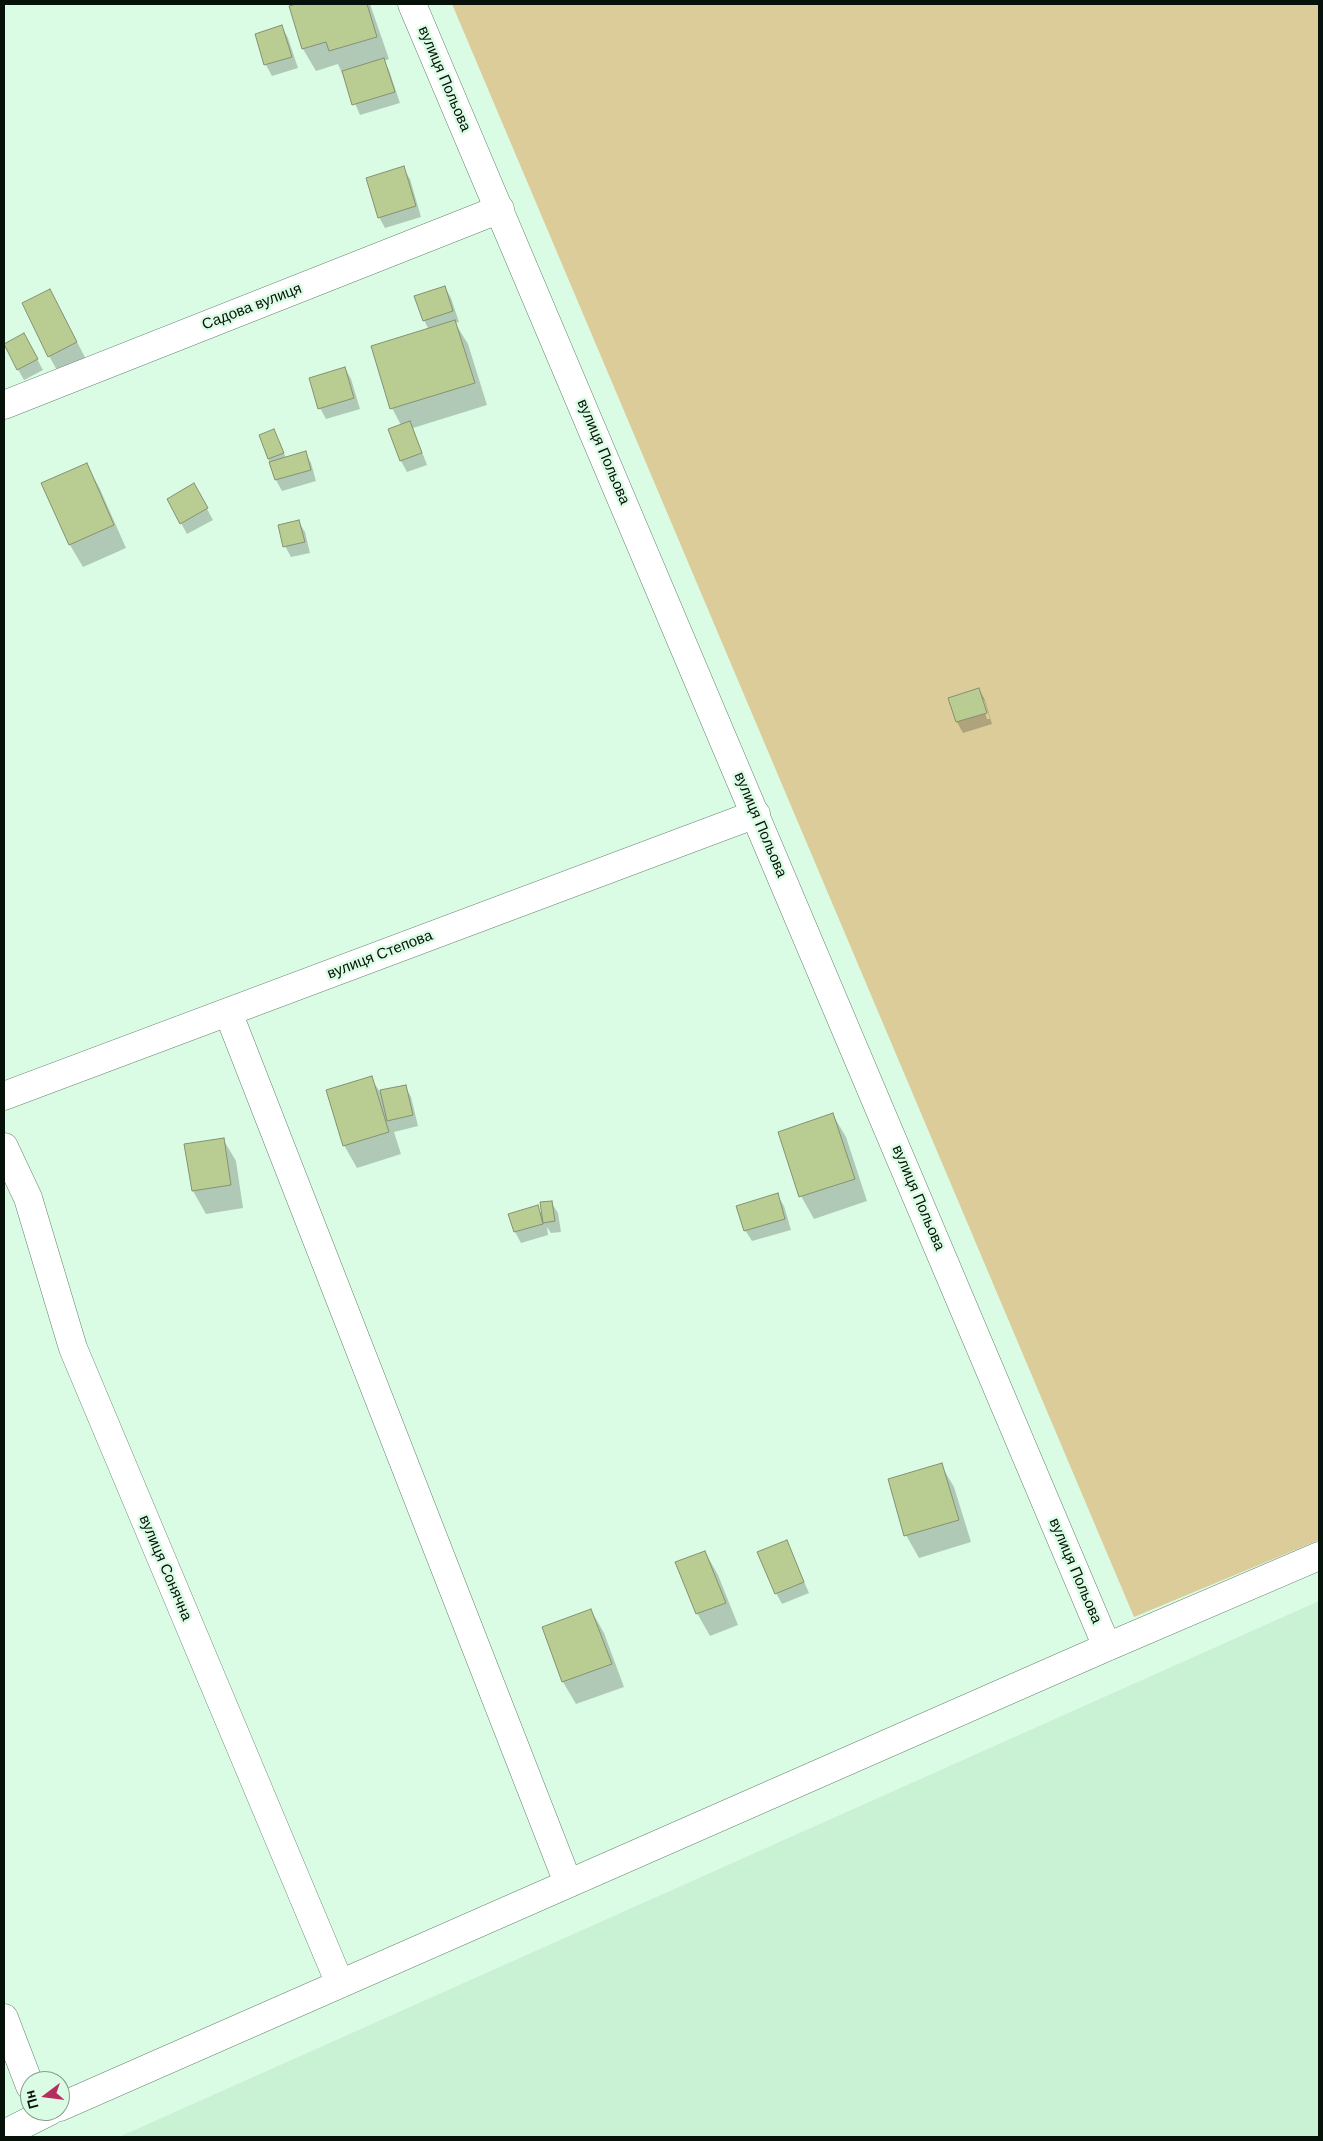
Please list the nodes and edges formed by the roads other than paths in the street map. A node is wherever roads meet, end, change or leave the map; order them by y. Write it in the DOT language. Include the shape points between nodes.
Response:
graph roads {
  1 [pos="412,4"];
  2 [pos="500,209"];
  3 [pos="4,405"];
  4 [pos="756,814"];
  5 [pos="228,1012"];
  6 [pos="4,1096"];
  7 [pos="4,1147"];
  8 [pos="1319,1556"];
  9 [pos="1107,1647"];
  10 [pos="568,1883"];
  11 [pos="340,1984"];
  12 [pos="4,2018"];
  13 [pos="24,2071"];
  14 [pos="70,2101"];
  15 [pos="29,2121"];
  16 [pos="4,2134"];
  1 -- 2 [label="street, вулиця Польова"];
  2 -- 3 [label="street, Садова вулиця"];
  2 -- 4 [label="street, вулиця Польова"];
  4 -- 5 [label="street, вулиця Степова"];
  4 -- 9 [label="street, вулиця Польова"];
  5 -- 6 [label="street, вулиця Степова"];
  5 -- 10 [label="street"];
  7 -- 11 [label="street, вулиця Сонячна" via="28,1198 73,1348"];
  8 -- 9 [label="street"];
  9 -- 10 [label="street"];
  10 -- 11 [label="street"];
  11 -- 14 [label="street"];
  12 -- 13 [label="street"];
  15 -- 16 [label="street"];
}
